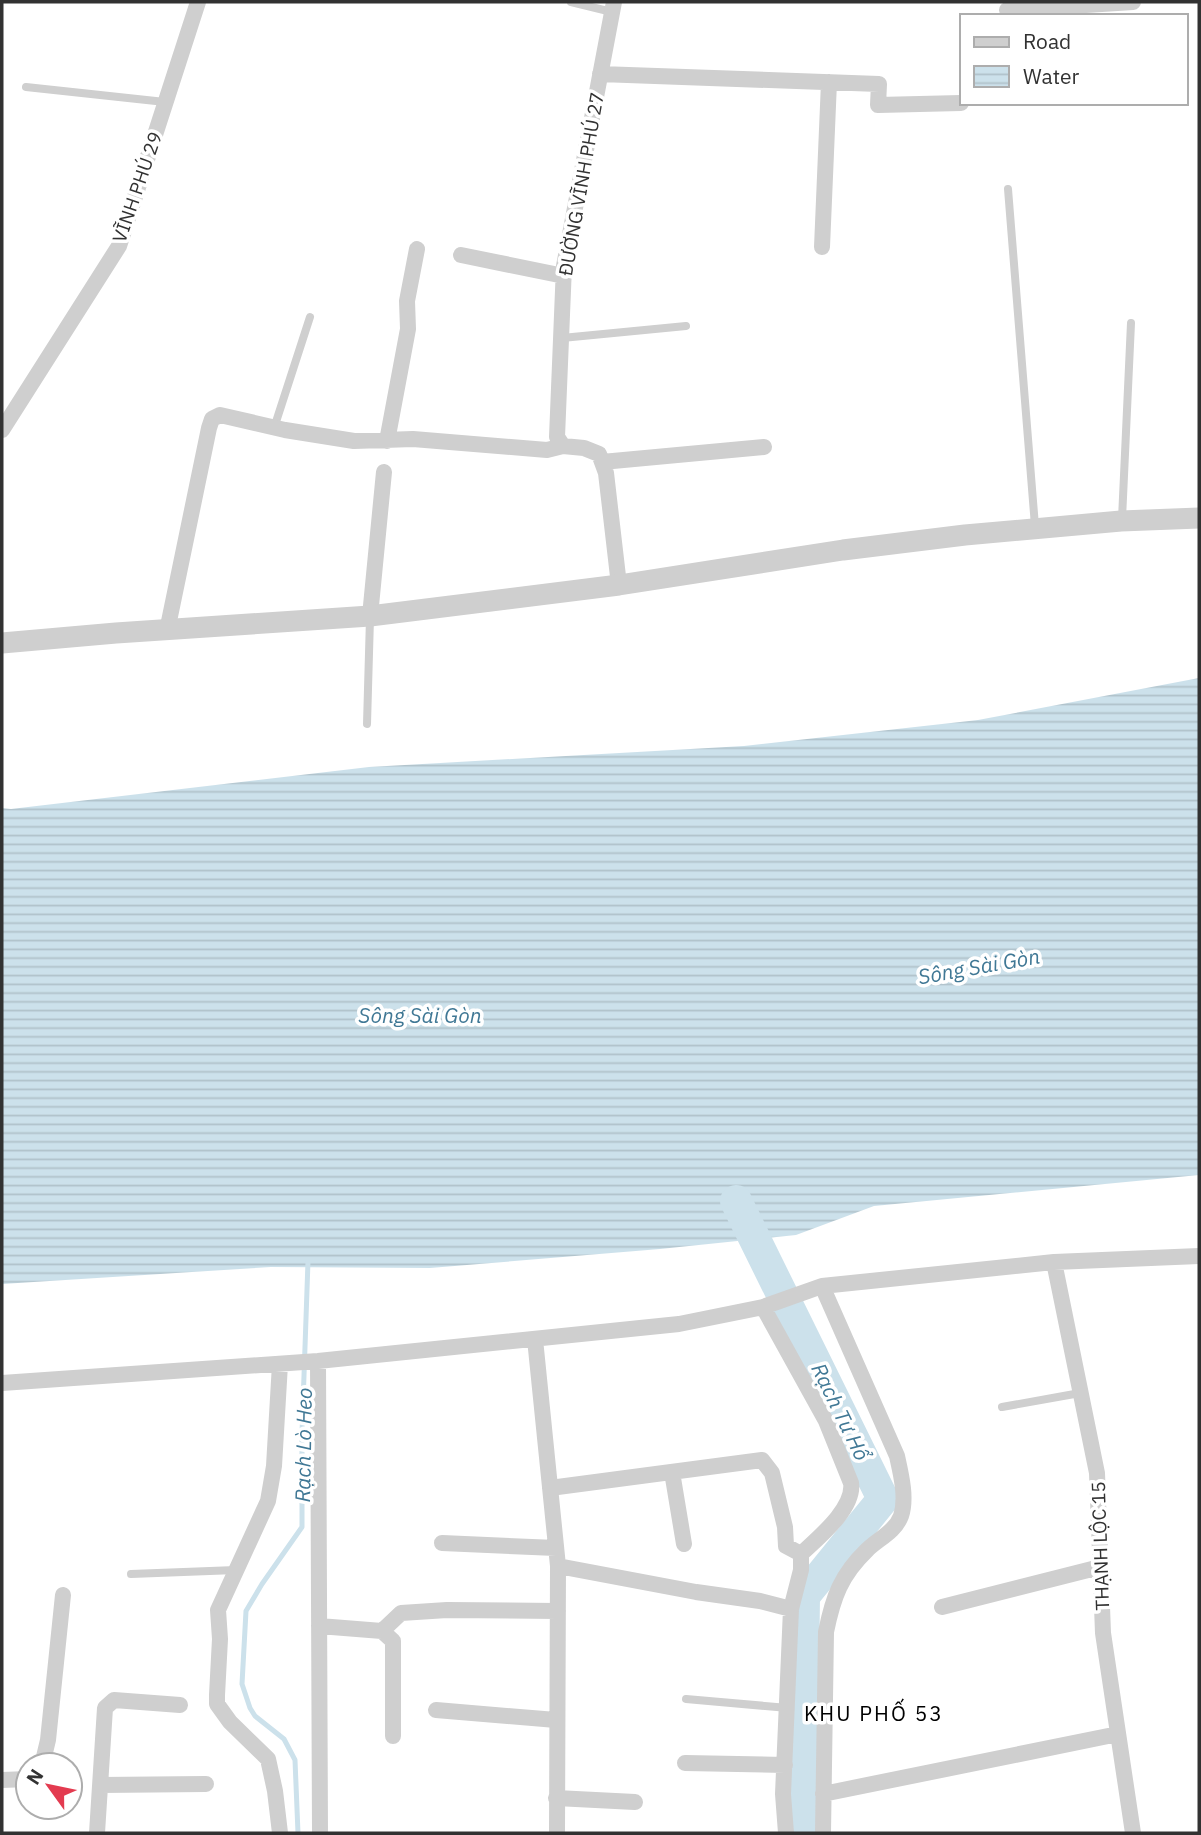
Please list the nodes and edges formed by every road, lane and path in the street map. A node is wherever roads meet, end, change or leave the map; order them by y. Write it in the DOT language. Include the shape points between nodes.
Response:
graph roads {
  1 [pos="198,2"];
  2 [pos="571,2"];
  3 [pos="1133,2"];
  4 [pos="613,7"];
  5 [pos="1007,10"];
  6 [pos="600,74"];
  7 [pos="829,82"];
  8 [pos="26,87"];
  9 [pos="165,102"];
  10 [pos="960,103"];
  11 [pos="1007,188"];
  12 [pos="822,247"];
  13 [pos="417,249"];
  14 [pos="461,255"];
  15 [pos="564,276"];
  16 [pos="310,317"];
  17 [pos="1131,323"];
  18 [pos="686,326"];
  19 [pos="562,338"];
  20 [pos="8,405"];
  21 [pos="274,428"];
  22 [pos="2,430"];
  23 [pos="387,441"];
  24 [pos="563,446"];
  25 [pos="764,447"];
  26 [pos="602,462"];
  27 [pos="384,471"];
  28 [pos="1199,518"];
  29 [pos="1121,522"];
  30 [pos="1035,529"];
  31 [pos="619,585"];
  32 [pos="370,616"];
  33 [pos="167,631"];
  34 [pos="2,643"];
  35 [pos="367,724"];
  36 [pos="1199,1256"];
  37 [pos="1054,1262"];
  38 [pos="817,1289"];
  39 [pos="768,1305"];
  40 [pos="535,1339"];
  41 [pos="317,1361"];
  42 [pos="287,1363"];
  43 [pos="2,1383"];
  44 [pos="1080,1393"];
  45 [pos="1002,1407"];
  46 [pos="672,1472"];
  47 [pos="550,1488"];
  48 [pos="442,1543"];
  49 [pos="684,1544"];
  50 [pos="556,1548"];
  51 [pos="801,1554"];
  52 [pos="558,1566"];
  53 [pos="1100,1567"];
  54 [pos="236,1570"];
  55 [pos="131,1574"];
  56 [pos="63,1595"];
  57 [pos="942,1607"];
  58 [pos="792,1609"];
  59 [pos="558,1611"];
  60 [pos="319,1626"];
  61 [pos="382,1631"];
  62 [pos="687,1699"];
  63 [pos="180,1705"];
  64 [pos="788,1708"];
  65 [pos="436,1710"];
  66 [pos="556,1720"];
  67 [pos="1118,1734"];
  68 [pos="393,1736"];
  69 [pos="45,1751"];
  70 [pos="685,1763"];
  71 [pos="785,1765"];
  72 [pos="206,1784"];
  73 [pos="100,1785"];
  74 [pos="823,1794"];
  75 [pos="556,1798"];
  76 [pos="635,1802"];
  77 [pos="97,1833"];
  78 [pos="280,1833"];
  79 [pos="320,1833"];
  80 [pos="557,1833"];
  81 [pos="786,1833"];
  82 [pos="822,1833"];
  83 [pos="1133,1833"];
  1 -- 9 [label="street, VĨNH PHÚ 29"];
  2 -- 4 [label="lane"];
  3 -- 5 [label="street"];
  4 -- 6 [label="street, ĐƯỜNG VĨNH PHÚ 27"];
  6 -- 7 [label="street"];
  6 -- 15 [label="street, ĐƯỜNG VĨNH PHÚ 27"];
  7 -- 10 [label="street" via="878,84 878,105"];
  7 -- 12 [label="street"];
  8 -- 9 [label="lane"];
  9 -- 20 [label="street, VĨNH PHÚ 29" via="119,246"];
  11 -- 30 [label="lane"];
  13 -- 23 [label="street"];
  14 -- 15 [label="street"];
  15 -- 19 [label="street, ĐƯỜNG VĨNH PHÚ 27"];
  16 -- 21 [label="lane"];
  17 -- 29 [label="lane"];
  18 -- 19 [label="lane"];
  19 -- 24 [label="street, ĐƯỜNG VĨNH PHÚ 27" via="557,437"];
  20 -- 22 [label="street, VĨNH PHÚ 29"];
  21 -- 23 [label="street" via="354,441"];
  21 -- 33 [label="street" via="220,415 212,419"];
  23 -- 24 [label="street" via="547,450"];
  24 -- 26 [label="street" via="599,454"];
  25 -- 26 [label="street"];
  26 -- 31 [label="street"];
  27 -- 32 [label="street"];
  28 -- 29 [label="street"];
  29 -- 30 [label="street"];
  30 -- 31 [label="street" via="843,550"];
  31 -- 32 [label="street"];
  32 -- 33 [label="street"];
  32 -- 35 [label="lane"];
  33 -- 34 [label="street"];
  36 -- 37 [label="street"];
  37 -- 38 [label="street"];
  37 -- 44 [label="street, THẠNH LỘC 15"];
  38 -- 39 [label="street"];
  38 -- 74 [label="street" via="897,1456 902,1487 902,1514 894,1528 842,1578 832,1603 827,1632"];
  39 -- 40 [label="street" via="679,1324"];
  39 -- 51 [label="street" via="826,1421 853,1493"];
  40 -- 41 [label="street"];
  40 -- 47 [label="street"];
  41 -- 42 [label="street"];
  41 -- 60 [label="street"];
  42 -- 43 [label="street"];
  42 -- 54 [label="street" via="268,1501"];
  44 -- 45 [label="lane"];
  44 -- 53 [label="street, THẠNH LỘC 15" via="1097,1472"];
  46 -- 47 [label="street"];
  46 -- 49 [label="street"];
  46 -- 51 [label="street" via="762,1460 772,1473 786,1546"];
  47 -- 50 [label="street"];
  48 -- 50 [label="street"];
  50 -- 52 [label="street"];
  51 -- 58 [label="street"];
  52 -- 58 [label="street"];
  52 -- 59 [label="street"];
  53 -- 57 [label="street"];
  53 -- 67 [label="street, THẠNH LỘC 15" via="1103,1633"];
  54 -- 55 [label="lane"];
  54 -- 78 [label="street" via="218,1610 217,1704 268,1759"];
  56 -- 69 [label="street"];
  58 -- 64 [label="street"];
  59 -- 61 [label="street" via="401,1613"];
  59 -- 66 [label="street"];
  60 -- 61 [label="street"];
  60 -- 79 [label="street"];
  61 -- 68 [label="street" via="393,1641"];
  62 -- 64 [label="lane"];
  63 -- 73 [label="street" via="114,1700 105,1708"];
  64 -- 71 [label="street"];
  65 -- 66 [label="street"];
  66 -- 75 [label="street"];
  67 -- 74 [label="street"];
  67 -- 83 [label="street, THẠNH LỘC 15"];
  70 -- 71 [label="street"];
  71 -- 81 [label="street"];
  72 -- 73 [label="street"];
  73 -- 77 [label="street"];
  74 -- 82 [label="street"];
  75 -- 76 [label="street"];
  75 -- 80 [label="street"];
}
